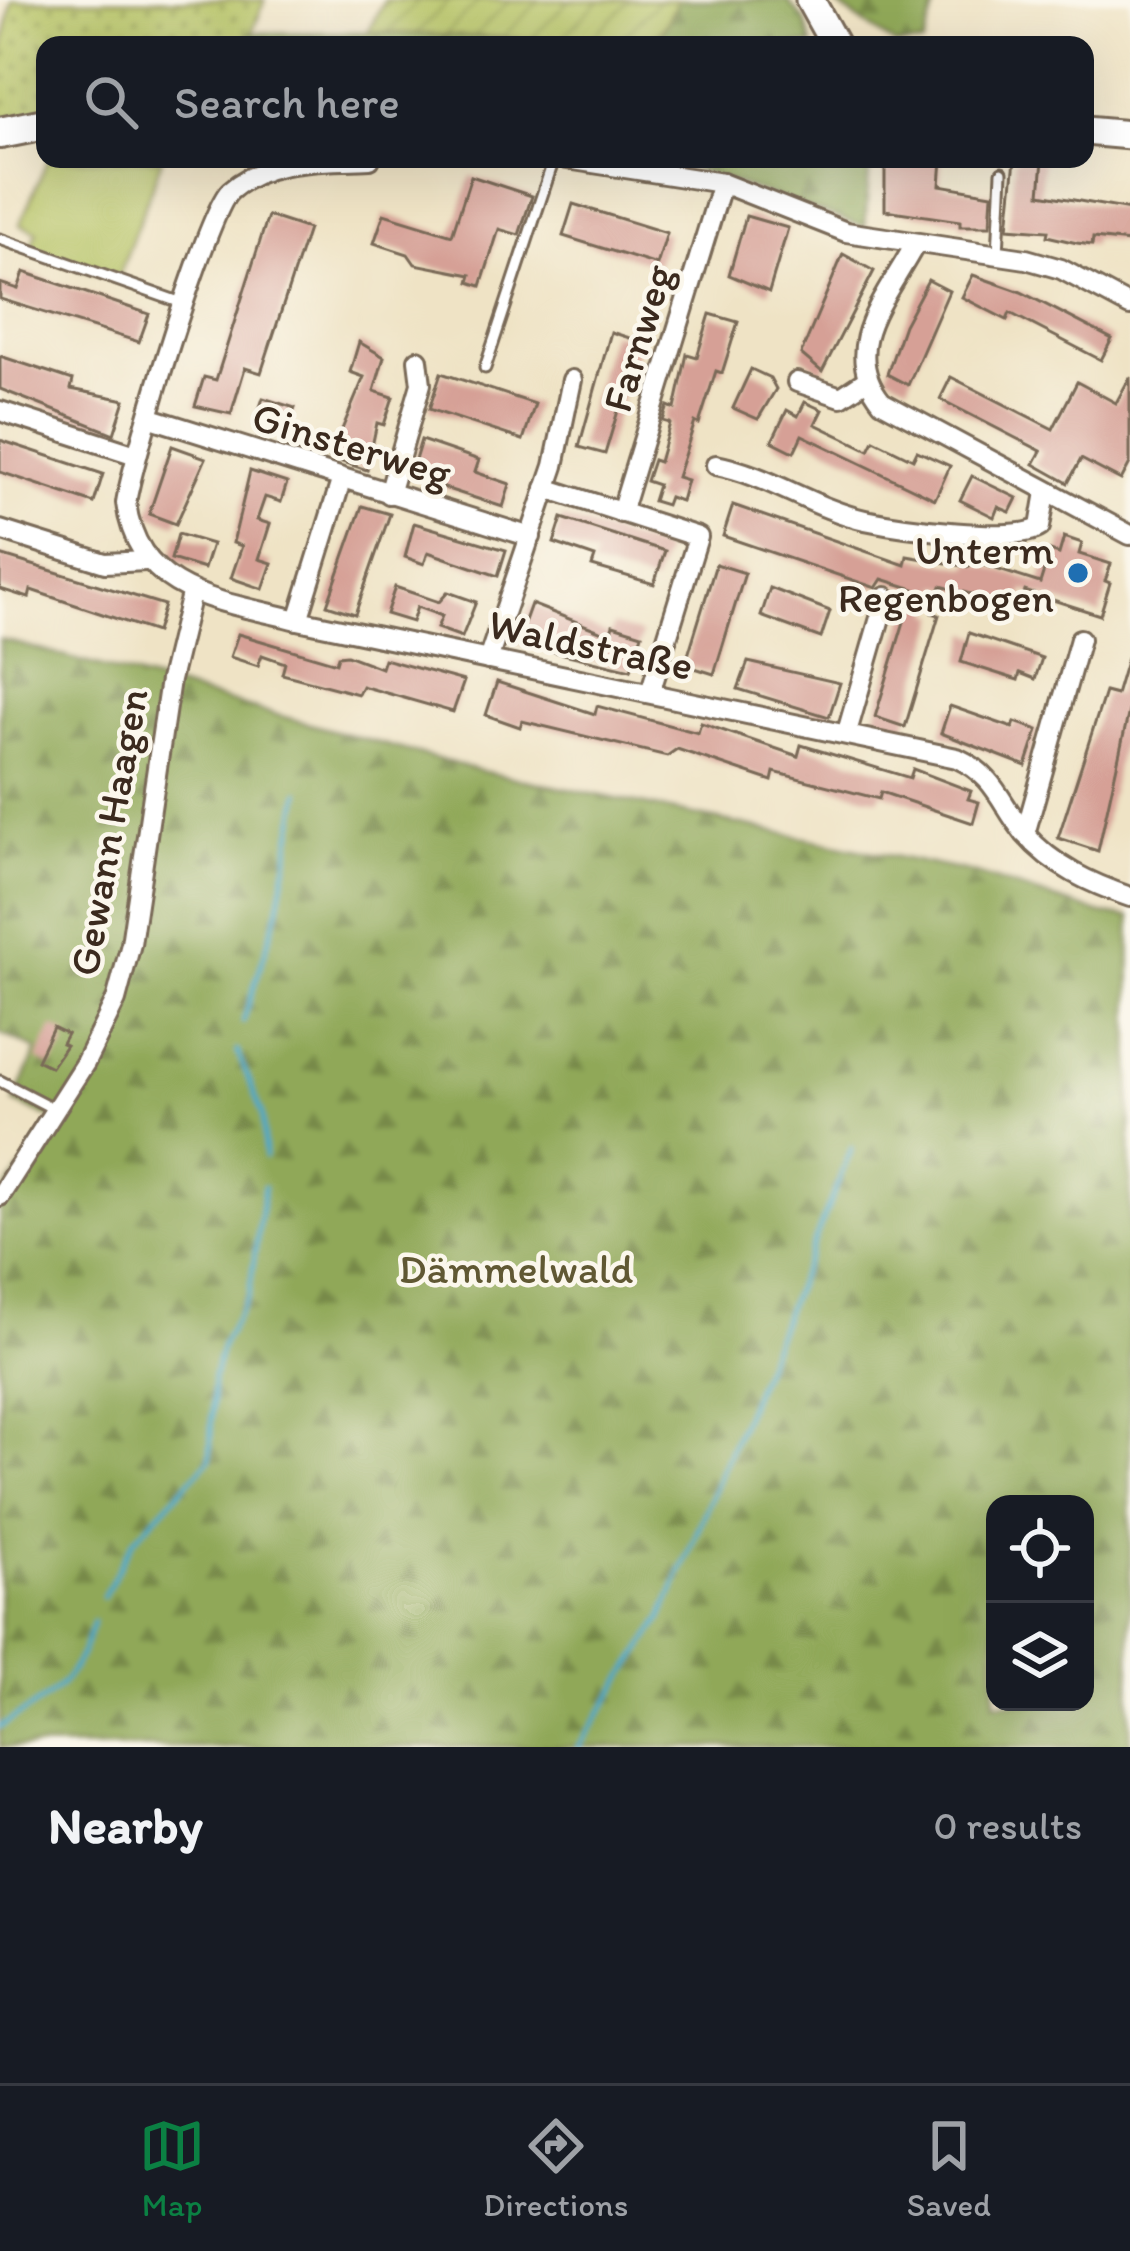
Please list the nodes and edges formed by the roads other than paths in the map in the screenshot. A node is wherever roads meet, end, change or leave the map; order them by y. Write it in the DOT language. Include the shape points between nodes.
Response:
graph roads {
  1 [pos="810,0"];
  2 [pos="830,36"];
  3 [pos="36,126"];
  4 [pos="1094,132"];
  5 [pos="0,133"];
  6 [pos="1130,135"];
  7 [pos="275,168"];
  8 [pos="551,168"];
  9 [pos="625,168"];
  10 [pos="1002,172"];
  11 [pos="722,183"];
  12 [pos="0,239"];
  13 [pos="914,246"];
  14 [pos="998,254"];
  15 [pos="184,304"];
  16 [pos="1130,306"];
  17 [pos="418,360"];
  18 [pos="485,368"];
  19 [pos="572,380"];
  20 [pos="865,381"];
  21 [pos="797,382"];
  22 [pos="0,411"];
  23 [pos="151,418"];
  24 [pos="136,455"];
  25 [pos="716,465"];
  26 [pos="342,478"];
  27 [pos="546,488"];
  28 [pos="1046,492"];
  29 [pos="389,494"];
  30 [pos="621,513"];
  31 [pos="0,530"];
  32 [pos="1130,535"];
  33 [pos="531,536"];
  34 [pos="146,561"];
  35 [pos="190,594"];
  36 [pos="886,597"];
  37 [pos="298,620"];
  38 [pos="1081,639"];
  39 [pos="488,660"];
  40 [pos="650,693"];
  41 [pos="847,732"];
  42 [pos="1025,833"];
  43 [pos="1130,897"];
  44 [pos="0,1081"];
  45 [pos="56,1110"];
  46 [pos="0,1196"];
  1 -- 2 [label="main road"];
  3 -- 5 [label="main road"];
  4 -- 6 [label="main road"];
  7 -- 15 [label="street" via="216,208"];
  8 -- 18 [label="lane"];
  9 -- 11 [label="street"];
  10 -- 14 [label="lane"];
  11 -- 13 [label="street" via="818,223"];
  11 -- 30 [label="street, Farnweg"];
  12 -- 15 [label="lane"];
  13 -- 14 [label="street"];
  13 -- 20 [label="street" via="865,338"];
  14 -- 16 [label="street" via="1061,269"];
  15 -- 23 [label="street"];
  17 -- 29 [label="street" via="421,384"];
  19 -- 27 [label="street"];
  20 -- 21 [label="street" via="842,398"];
  20 -- 28 [label="street" via="882,402"];
  22 -- 24 [label="street"];
  23 -- 24 [label="street"];
  23 -- 26 [label="street, Ginsterweg"];
  24 -- 34 [label="street" via="126,503"];
  25 -- 28 [label="street" via="862,520 1014,536 1040,527"];
  26 -- 29 [label="street, Ginsterweg"];
  26 -- 37 [label="street"];
  27 -- 30 [label="street"];
  27 -- 33 [label="street"];
  28 -- 32 [label="street"];
  29 -- 33 [label="street, Ginsterweg"];
  30 -- 40 [label="street" via="698,537"];
  31 -- 34 [label="street" via="105,563"];
  33 -- 39 [label="street"];
  34 -- 35 [label="street, Waldstraße"];
  35 -- 37 [label="street, Waldstraße"];
  35 -- 45 [label="street, Gewann Haagen" via="121,981"];
  36 -- 41 [label="street"];
  37 -- 39 [label="street, Waldstraße"];
  38 -- 42 [label="street"];
  39 -- 40 [label="street, Waldstraße"];
  40 -- 41 [label="street, Waldstraße"];
  41 -- 42 [label="street, Waldstraße" via="979,769"];
  42 -- 43 [label="street, Waldstraße" via="1078,875"];
  44 -- 45 [label="lane"];
  45 -- 46 [label="street, Gewann Haagen"];
}
